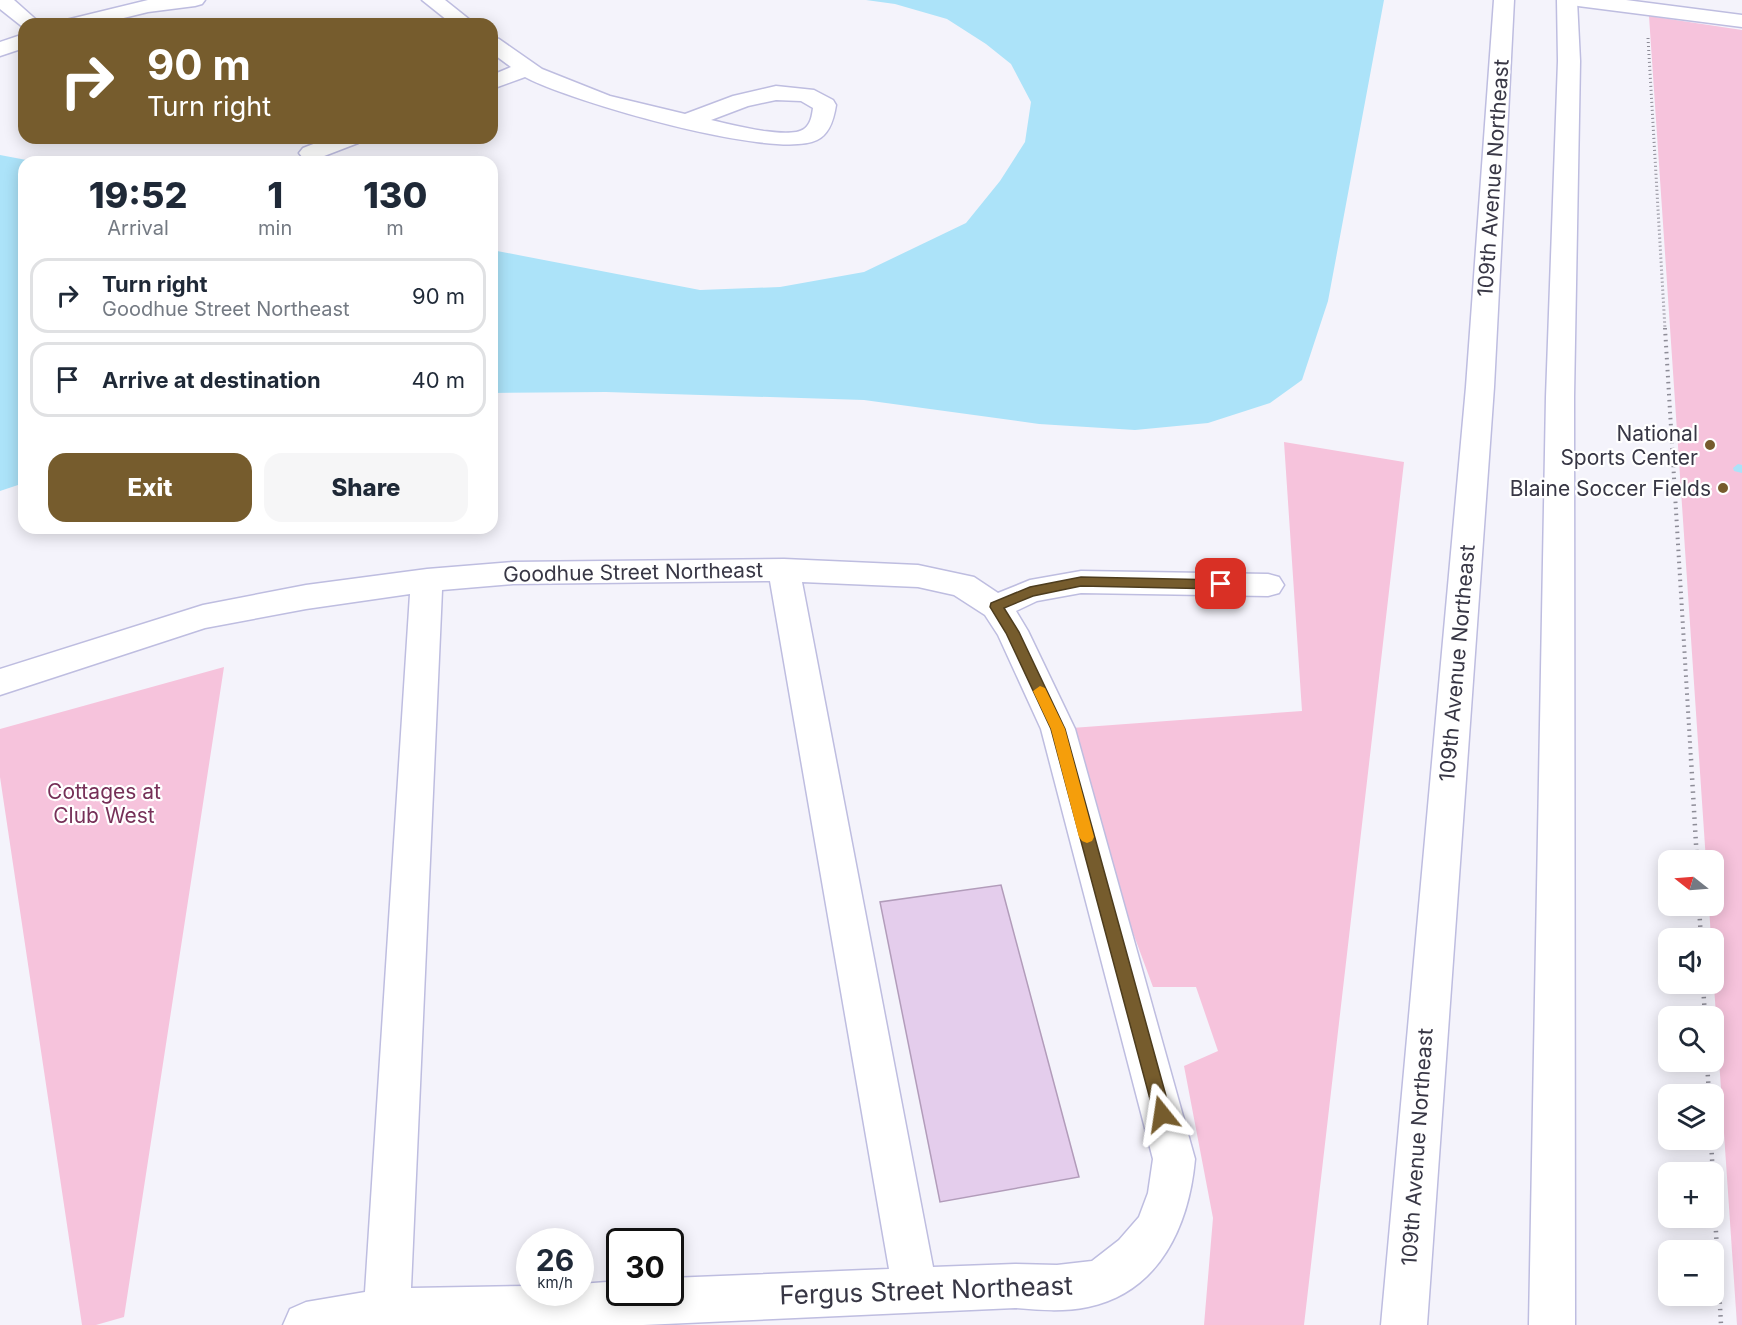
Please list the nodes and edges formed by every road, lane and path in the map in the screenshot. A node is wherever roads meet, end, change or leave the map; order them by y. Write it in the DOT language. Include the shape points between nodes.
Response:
graph roads {
  1 [pos="1,0"];
  2 [pos="432,0"];
  3 [pos="1504,0"];
  4 [pos="1567,0"];
  5 [pos="1578,0"];
  6 [pos="182,1"];
  7 [pos="1647,9"];
  8 [pos="24,18"];
  9 [pos="101,18"];
  10 [pos="178,18"];
  11 [pos="457,18"];
  12 [pos="1742,21"];
  13 [pos="18,42"];
  14 [pos="498,47"];
  15 [pos="0,50"];
  16 [pos="527,69"];
  17 [pos="498,80"];
  18 [pos="686,121"];
  19 [pos="334,144"];
  20 [pos="311,153"];
  21 [pos="784,570"];
  22 [pos="427,580"];
  23 [pos="1268,585"];
  24 [pos="996,607"];
  25 [pos="0,682"];
  26 [pos="1696,850"];
  27 [pos="1712,1150"];
  28 [pos="915,1291"];
  29 [pos="387,1311"];
  30 [pos="306,1325"];
  31 [pos="1404,1325"];
  32 [pos="1552,1325"];
  33 [pos="1721,1325"];
  1 -- 8 [label="main road"];
  2 -- 11 [label="main road"];
  3 -- 31 [label="main road, 109th Avenue Northeast" via="1480,387"];
  4 -- 32 [label="main road"];
  5 -- 7 [label="main road"];
  6 -- 9 [label="main road"];
  6 -- 10 [label="main road"];
  7 -- 12 [label="main road"];
  7 -- 26 [label="path"];
  13 -- 15 [label="main road"];
  14 -- 16 [label="main road"];
  16 -- 17 [label="main road"];
  16 -- 18 [label="main road" via="603,101"];
  18 -- 18 [label="main road" via="785,138 807,136 821,124 825,105 806,95 776,93"];
  19 -- 20 [label="main road"];
  21 -- 22 [label="main road, Goodhue Street Northeast" via="513,573"];
  21 -- 24 [label="main road, Goodhue Street Northeast" via="918,576 963,585"];
  21 -- 28 [label="main road"];
  22 -- 25 [label="main road, Goodhue Street Northeast" via="203,617"];
  22 -- 29 [label="main road"];
  23 -- 24 [label="main road" via="1081,582 1030,591"];
  24 -- 28 [label="main road, Fergus Street Northeast" via="1058,729 1174,1160 1170,1198 1159,1229 1129,1261 1101,1282 1063,1289 1015,1286"];
  27 -- 33 [label="path"];
  28 -- 29 [label="main road, Fergus Street Northeast" via="543,1309"];
  29 -- 30 [label="main road, Fergus Street Northeast"];
}
